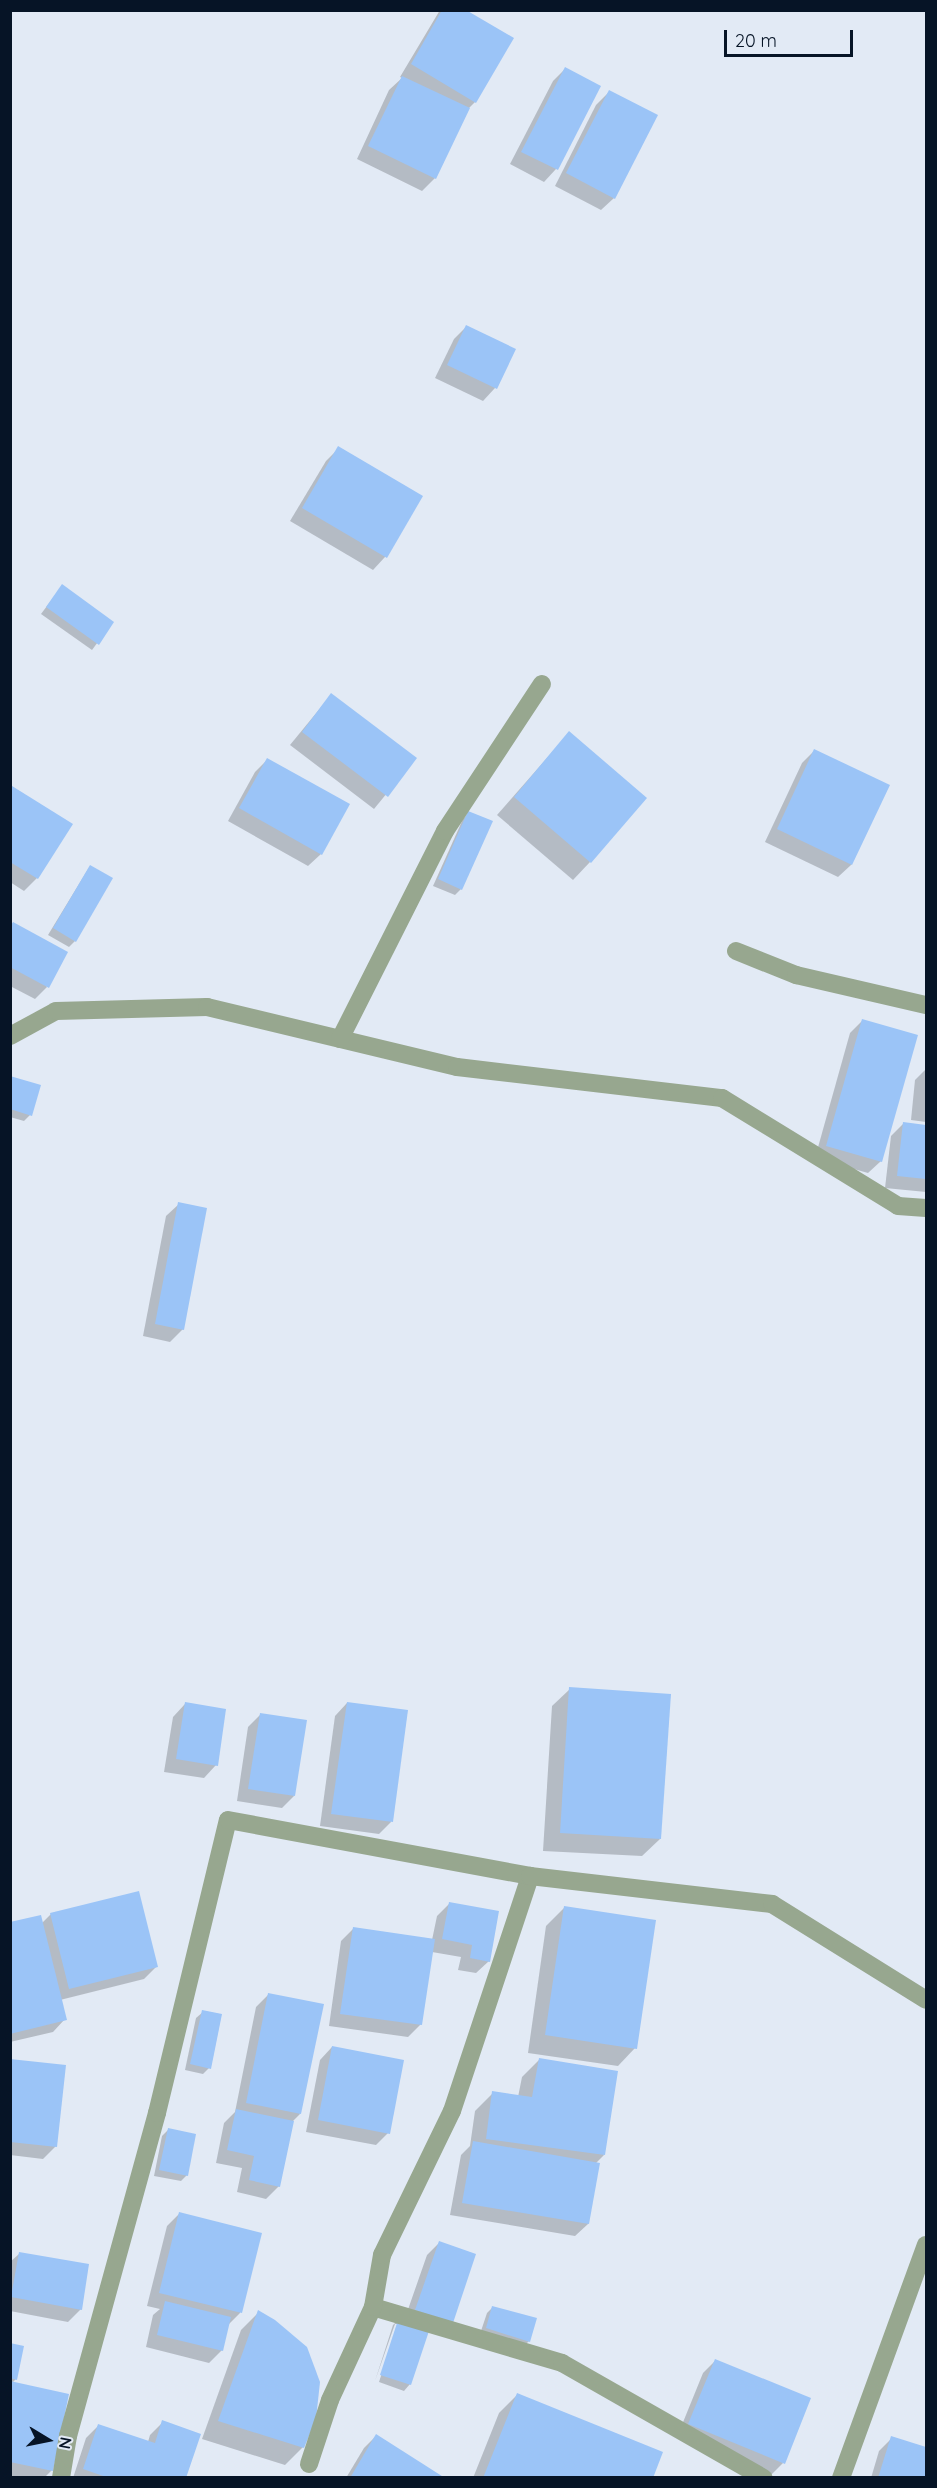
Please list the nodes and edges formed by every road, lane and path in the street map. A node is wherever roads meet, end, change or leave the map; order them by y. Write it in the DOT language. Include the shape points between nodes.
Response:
graph roads {
  1 [pos="542,684"];
  2 [pos="736,951"];
  3 [pos="927,1005"];
  4 [pos="10,1036"];
  5 [pos="340,1039"];
  6 [pos="927,1208"];
  7 [pos="530,1876"];
  8 [pos="927,2000"];
  9 [pos="927,2245"];
  10 [pos="373,2307"];
  11 [pos="309,2463"];
  12 [pos="61,2478"];
  13 [pos="764,2478"];
  14 [pos="841,2478"];
  1 -- 5 [label="street" via="445,831"];
  2 -- 3 [label="street" via="796,975"];
  4 -- 5 [label="street" via="56,1011 207,1007"];
  5 -- 6 [label="street" via="457,1067 722,1098 898,1206"];
  7 -- 8 [label="street" via="772,1904"];
  7 -- 10 [label="street" via="452,2111 381,2255"];
  7 -- 12 [label="street" via="228,1820 157,2113"];
  9 -- 14 [label="street"];
  10 -- 11 [label="street" via="330,2400"];
  10 -- 13 [label="street" via="562,2363"];
}
